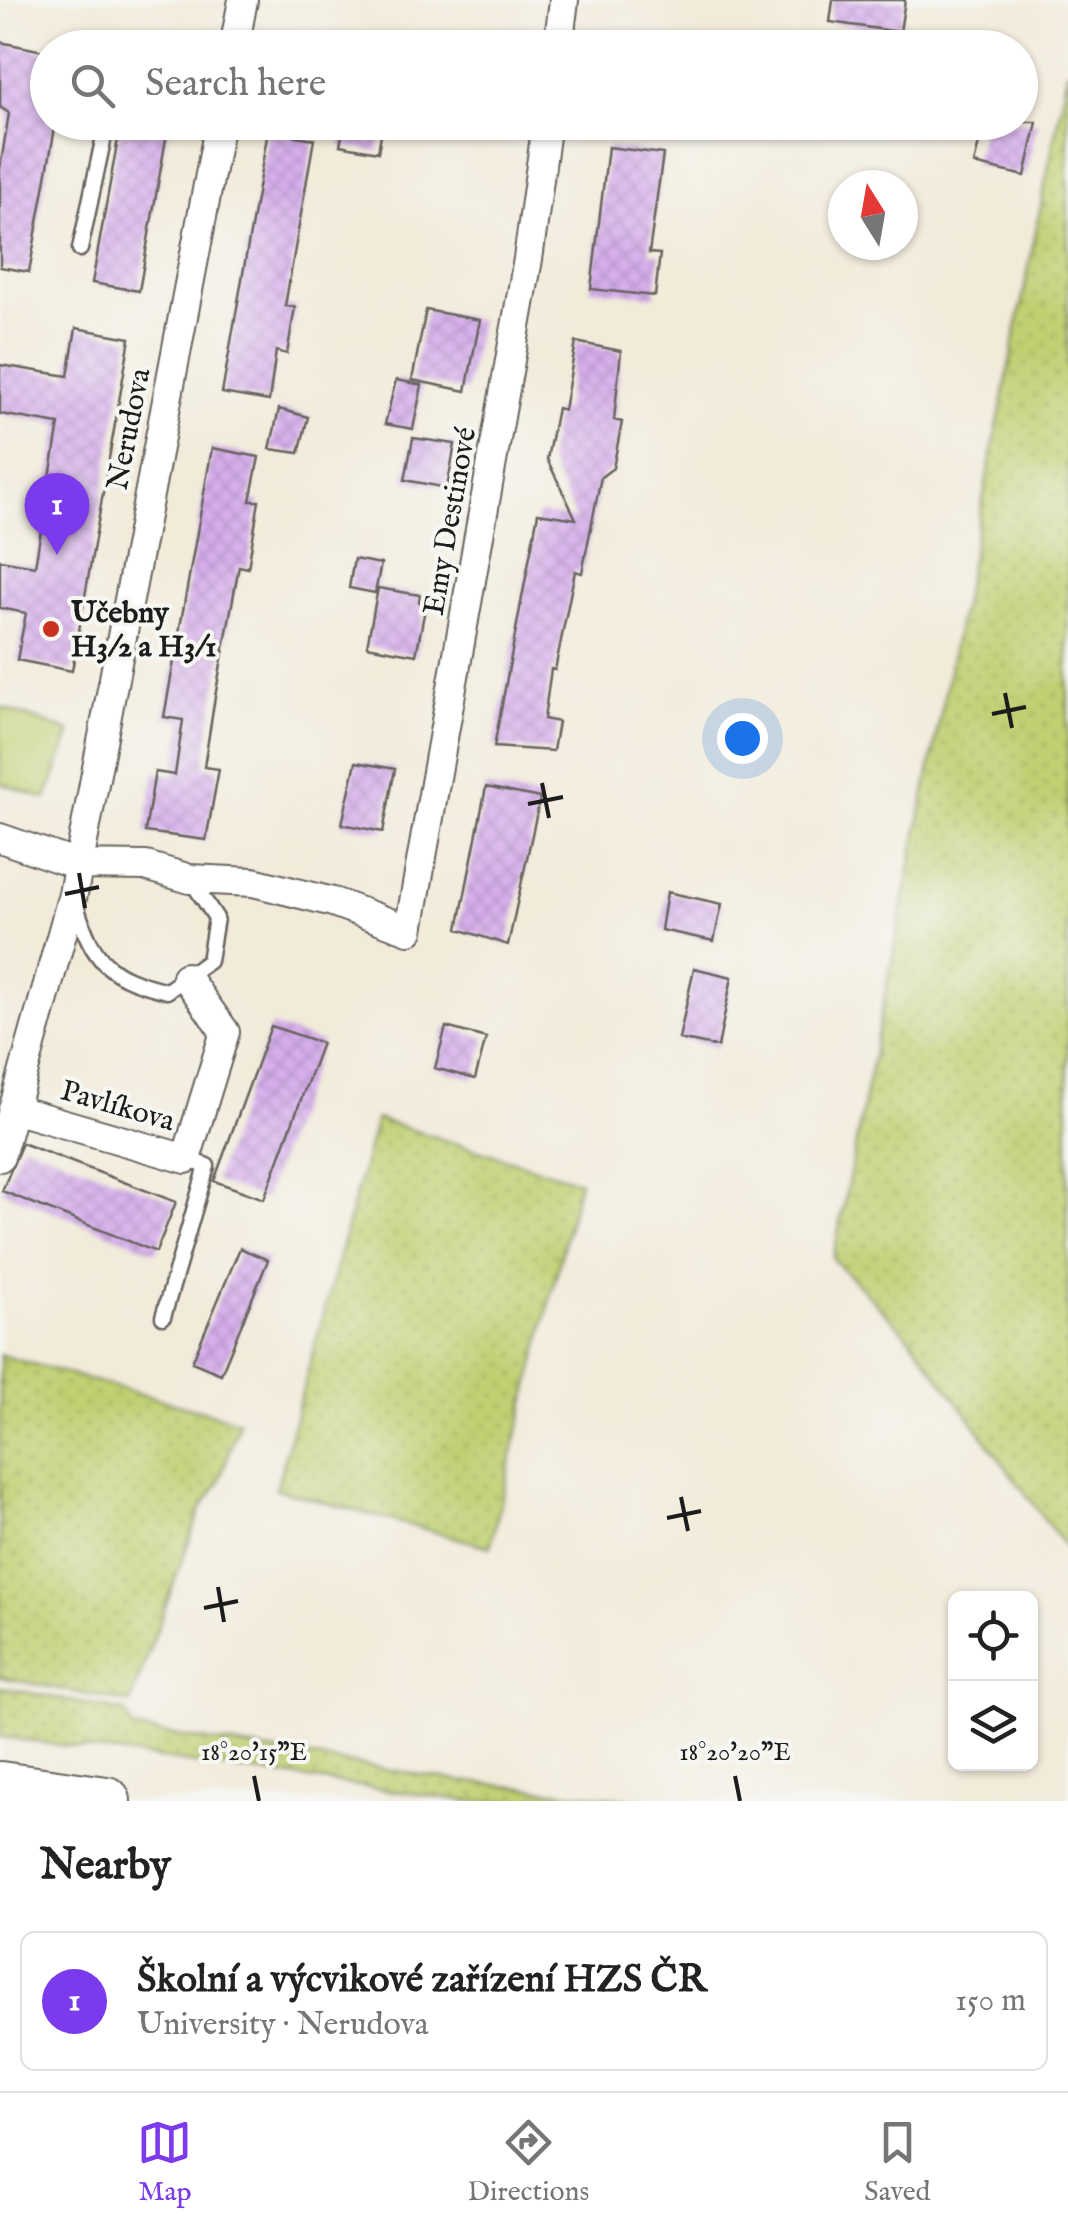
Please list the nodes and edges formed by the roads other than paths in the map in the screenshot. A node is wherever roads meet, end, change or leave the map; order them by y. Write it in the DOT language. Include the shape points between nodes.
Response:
graph roads {
  1 [pos="243,0"];
  2 [pos="564,0"];
  3 [pos="237,30"];
  4 [pos="560,30"];
  5 [pos="104,140"];
  6 [pos="217,140"];
  7 [pos="544,140"];
  8 [pos="80,249"];
  9 [pos="0,838"];
  10 [pos="78,865"];
  11 [pos="190,879"];
  12 [pos="73,894"];
  13 [pos="186,978"];
  14 [pos="14,1109"];
  15 [pos="0,1157"];
  16 [pos="186,1159"];
  17 [pos="162,1317"];
  18 [pos="0,1786"];
  19 [pos="106,1801"];
  1 -- 3 [label="street"];
  2 -- 4 [label="street"];
  5 -- 8 [label="lane"];
  6 -- 10 [label="street, Nerudova"];
  7 -- 11 [label="street, Emy Destinové" via="409,930 254,882"];
  9 -- 10 [label="street"];
  10 -- 11 [label="street" via="146,866"];
  10 -- 12 [label="street, Pavlíkova"];
  11 -- 13 [label="lane" via="216,918 210,961"];
  12 -- 13 [label="lane" via="88,948 123,980 167,991"];
  12 -- 14 [label="street, Pavlíkova"];
  13 -- 16 [label="street, Pavlíkova" via="224,1032"];
  14 -- 15 [label="street, Pavlíkova"];
  14 -- 16 [label="street, Pavlíkova"];
  16 -- 17 [label="lane" via="207,1166"];
  18 -- 19 [label="highway"];
}
